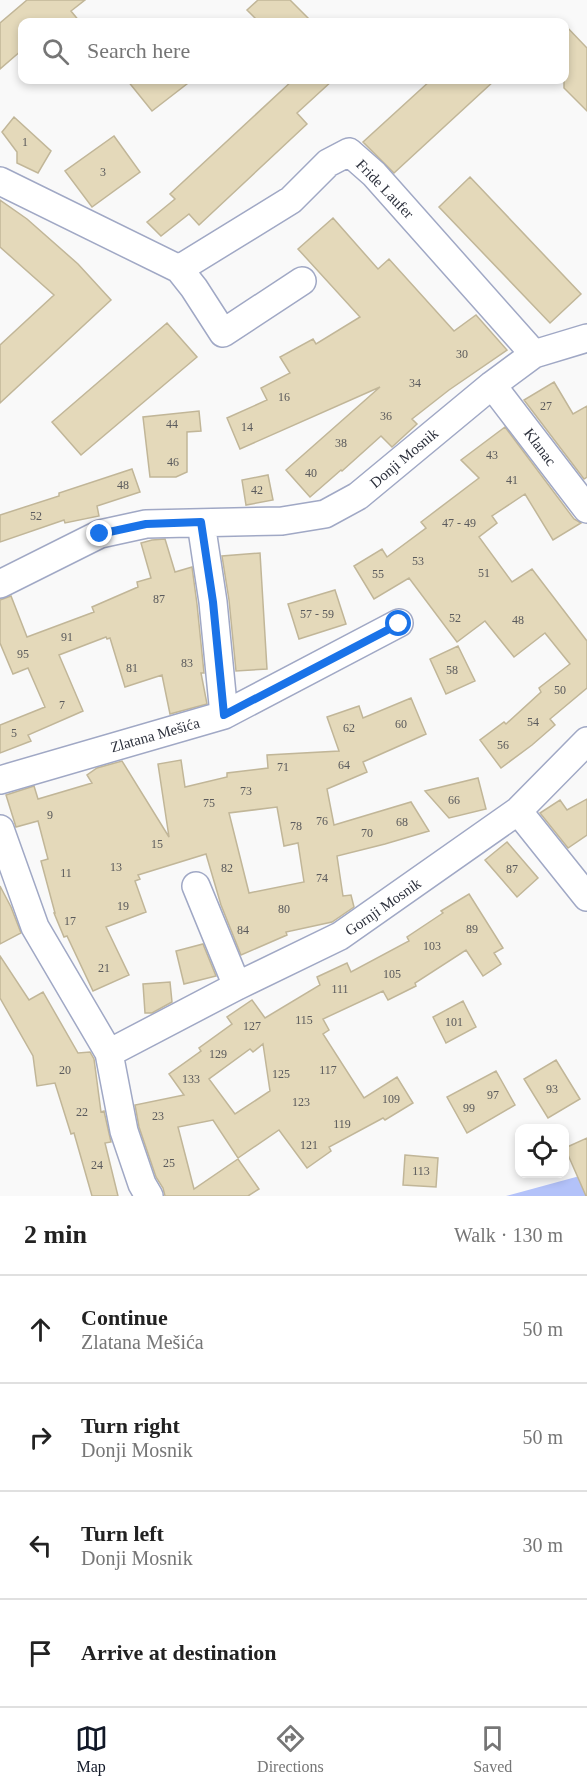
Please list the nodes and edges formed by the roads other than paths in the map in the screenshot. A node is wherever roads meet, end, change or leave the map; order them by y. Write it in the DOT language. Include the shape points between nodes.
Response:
graph roads {
  1 [pos="0,181"];
  2 [pos="179,269"];
  3 [pos="302,281"];
  4 [pos="587,338"];
  5 [pos="534,354"];
  6 [pos="492,385"];
  7 [pos="587,509"];
  8 [pos="201,522"];
  9 [pos="0,584"];
  10 [pos="399,624"];
  11 [pos="224,715"];
  12 [pos="587,741"];
  13 [pos="0,780"];
  14 [pos="518,811"];
  15 [pos="0,829"];
  16 [pos="196,886"];
  17 [pos="587,897"];
  18 [pos="237,986"];
  19 [pos="109,1053"];
  20 [pos="149,1196"];
  1 -- 2 [label="street"];
  2 -- 3 [label="street" via="223,333"];
  2 -- 5 [label="street, Fride Laufer" via="291,200 328,163 349,152 374,174"];
  4 -- 5 [label="street, Donji Mosnik"];
  5 -- 6 [label="street, Donji Mosnik"];
  6 -- 7 [label="street, Klanac"];
  6 -- 8 [label="street, Donji Mosnik" via="358,496 324,514 282,521"];
  8 -- 9 [label="street, Donji Mosnik" via="146,524 100,534"];
  8 -- 11 [label="street"];
  10 -- 11 [label="street, Zlatana Mešića"];
  11 -- 13 [label="street, Zlatana Mešića"];
  12 -- 14 [label="street, Gornji Mosnik"];
  14 -- 17 [label="street"];
  14 -- 18 [label="street, Gornji Mosnik" via="340,936"];
  15 -- 19 [label="street" via="35,927"];
  16 -- 18 [label="street"];
  18 -- 19 [label="street, Gornji Mosnik"];
  19 -- 20 [label="street" via="124,1131"];
}
